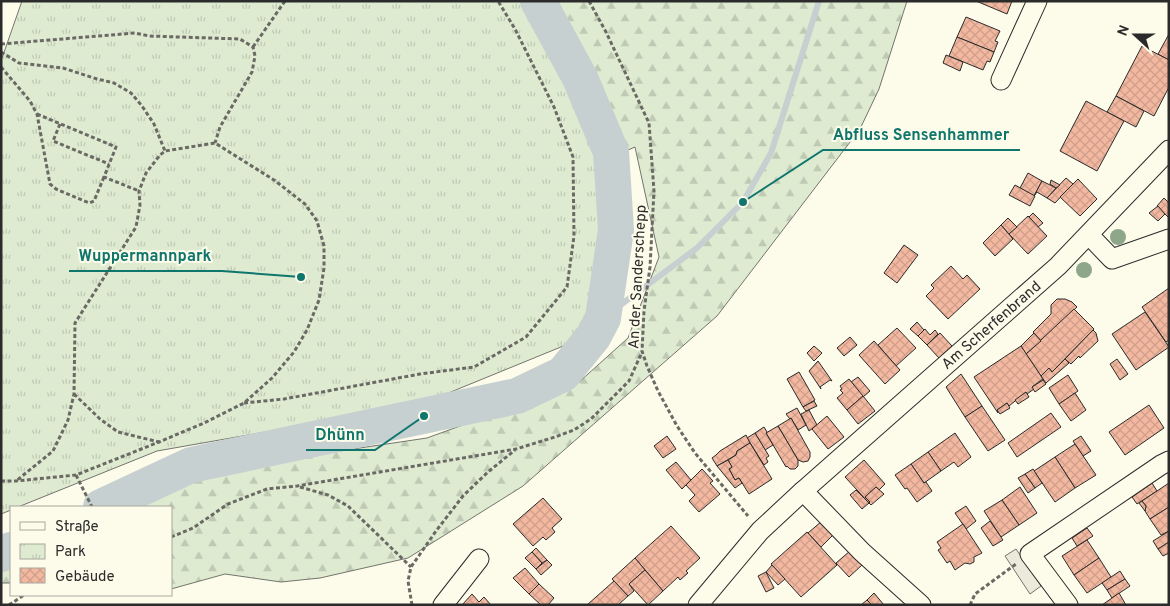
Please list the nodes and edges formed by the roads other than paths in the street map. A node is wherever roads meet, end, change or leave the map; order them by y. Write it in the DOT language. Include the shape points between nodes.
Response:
graph roads {
  1 [pos="1037,1"];
  2 [pos="1001,80"];
  3 [pos="1169,150"];
  4 [pos="1089,235"];
  5 [pos="1169,239"];
  6 [pos="1169,461"];
  7 [pos="803,491"];
  8 [pos="478,559"];
  9 [pos="443,605"];
  10 [pos="698,605"];
  11 [pos="921,605"];
  12 [pos="1068,605"];
  1 -- 2 [label="street"];
  3 -- 4 [label="street, Am Scherfenbrand"];
  4 -- 5 [label="street" via="1112,258"];
  4 -- 7 [label="street, Am Scherfenbrand"];
  6 -- 12 [label="street" via="1030,554"];
  7 -- 10 [label="street, Am Scherfenbrand" via="760,531"];
  7 -- 11 [label="street" via="862,552"];
  8 -- 9 [label="street"];
}
